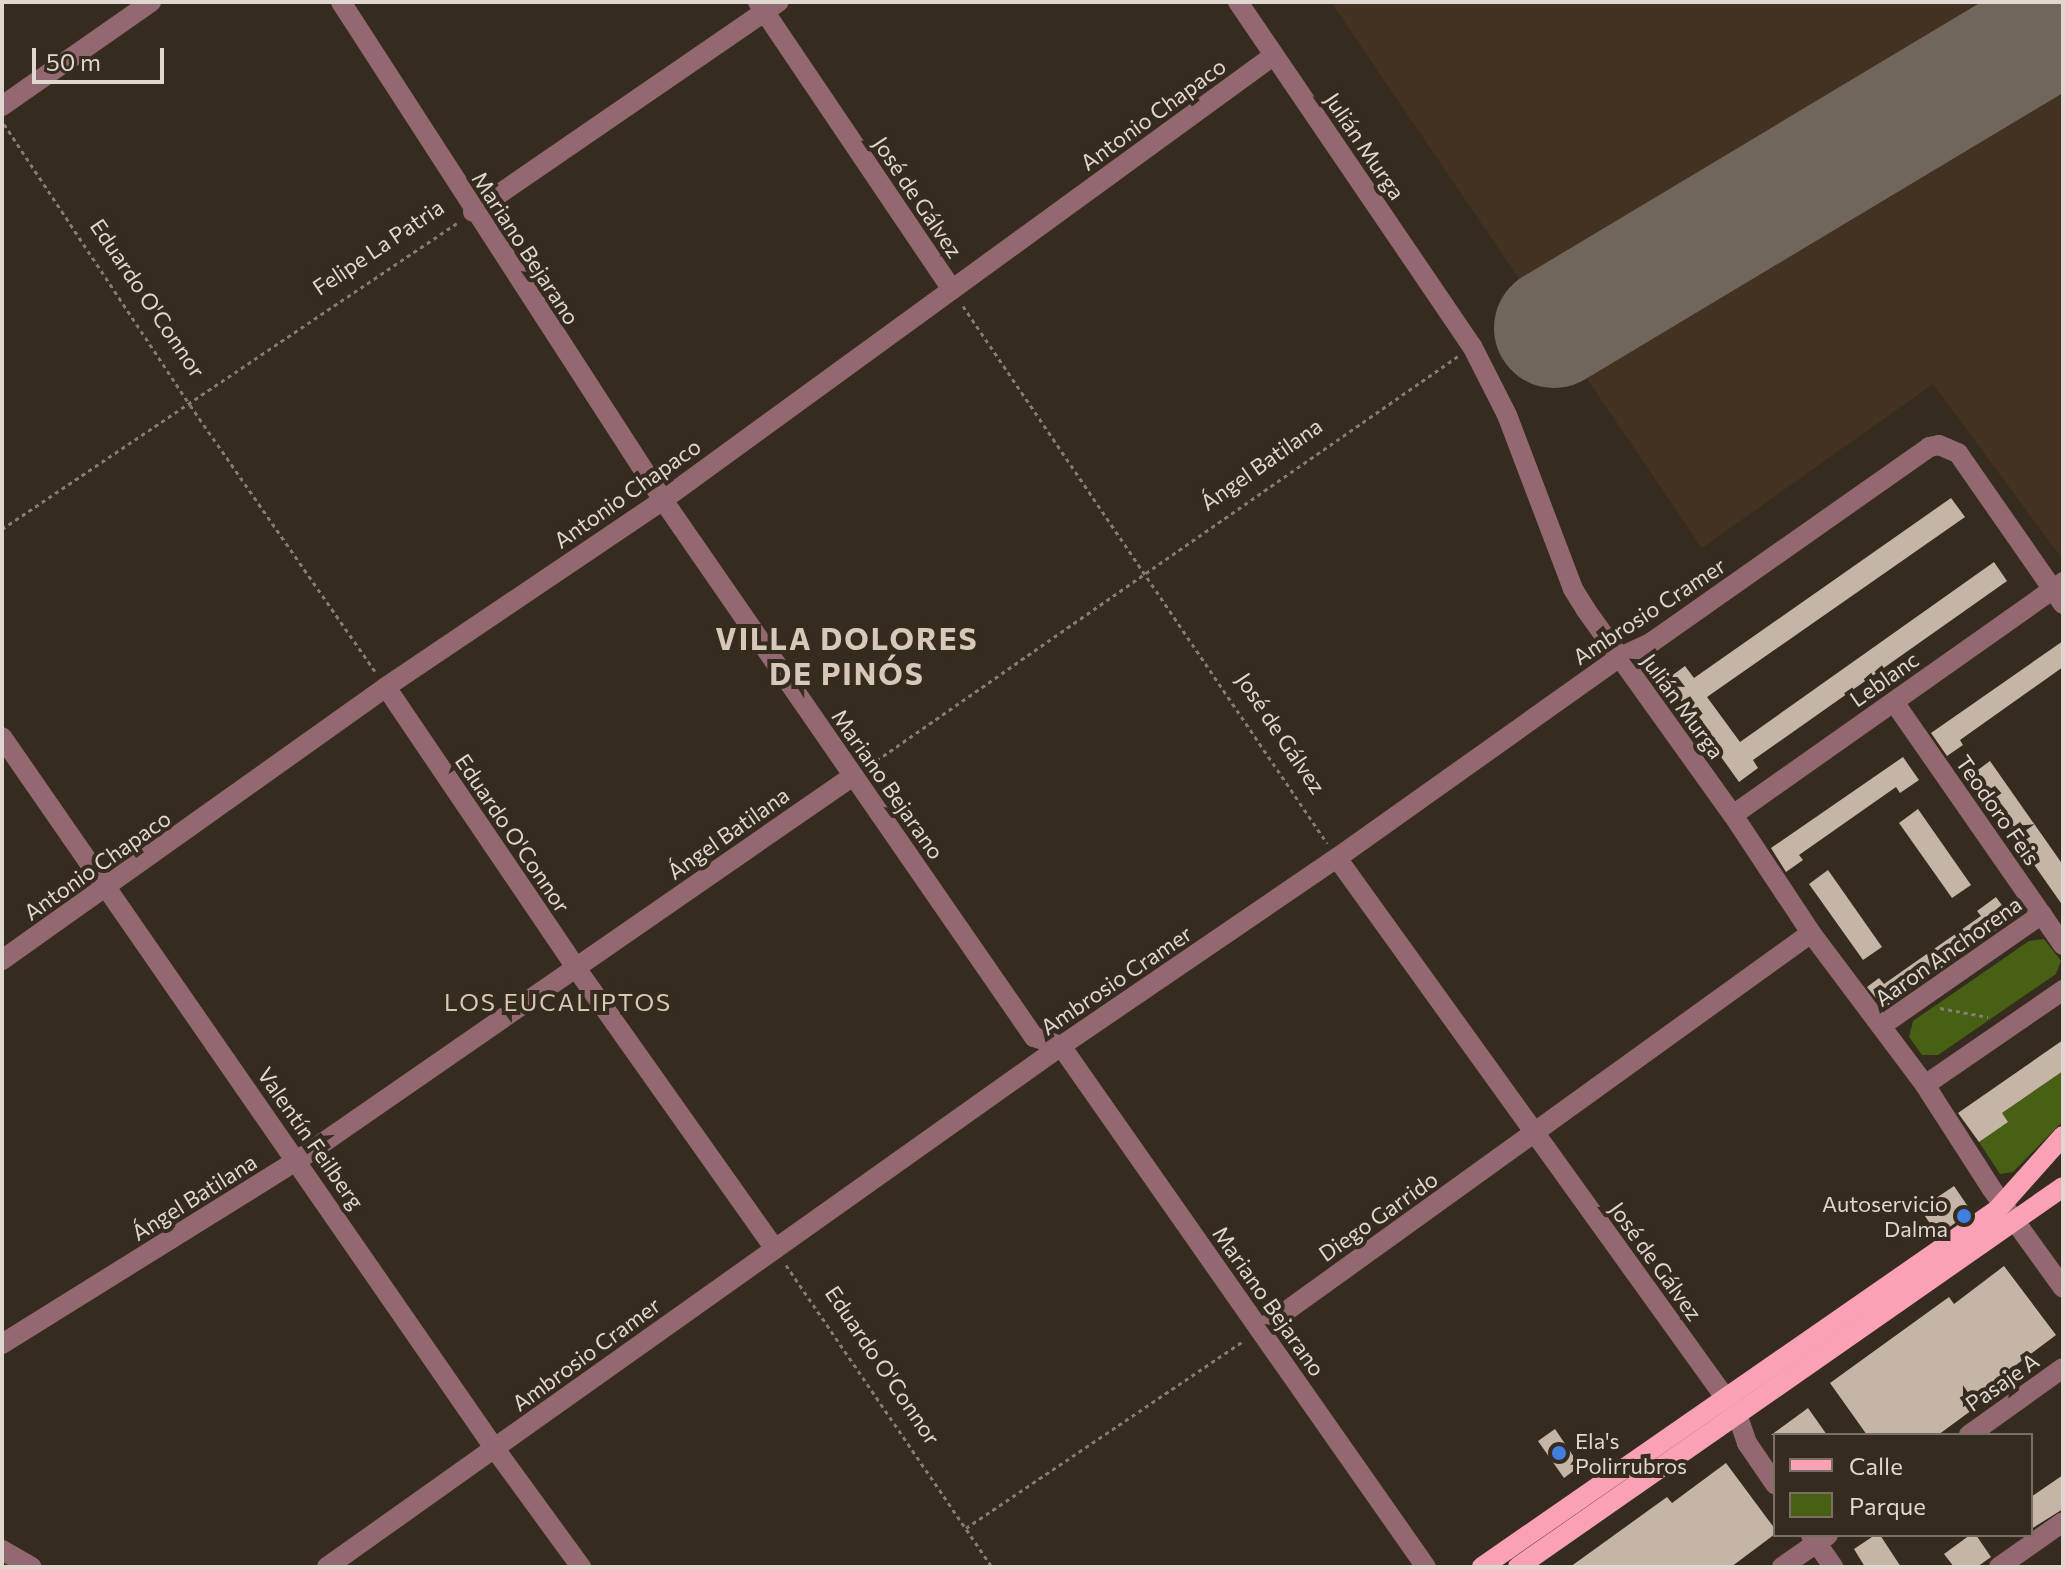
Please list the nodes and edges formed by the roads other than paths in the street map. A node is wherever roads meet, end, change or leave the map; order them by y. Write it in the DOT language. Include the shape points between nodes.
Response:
graph roads {
  1 [pos="151,2"];
  2 [pos="341,2"];
  3 [pos="1238,2"];
  4 [pos="767,5"];
  5 [pos="1273,56"];
  6 [pos="2,106"];
  7 [pos="473,212"];
  8 [pos="952,290"];
  9 [pos="663,500"];
  10 [pos="2059,591"];
  11 [pos="1618,658"];
  12 [pos="386,687"];
  13 [pos="1894,702"];
  14 [pos="2,737"];
  15 [pos="853,776"];
  16 [pos="1733,815"];
  17 [pos="1337,858"];
  18 [pos="106,889"];
  19 [pos="2042,914"];
  20 [pos="1811,933"];
  21 [pos="2063,945"];
  22 [pos="2,960"];
  23 [pos="576,968"];
  24 [pos="2063,990"];
  25 [pos="1881,1026"];
  26 [pos="1061,1046"];
  27 [pos="1925,1085"];
  28 [pos="1534,1135"];
  29 [pos="2063,1136"];
  30 [pos="298,1160"];
  31 [pos="2063,1187"];
  32 [pos="2004,1204"];
  33 [pos="2015,1222"];
  34 [pos="775,1249"];
  35 [pos="2063,1288"];
  36 [pos="1260,1330"];
  37 [pos="2,1344"];
  38 [pos="2063,1368"];
  39 [pos="1731,1405"];
  40 [pos="1972,1433"];
  41 [pos="495,1449"];
  42 [pos="1773,1481"];
  43 [pos="2063,1522"];
  44 [pos="1818,1538"];
  45 [pos="2,1550"];
  46 [pos="31,1567"];
  47 [pos="327,1567"];
  48 [pos="581,1567"];
  49 [pos="1426,1567"];
  50 [pos="1482,1567"];
  51 [pos="1518,1567"];
  52 [pos="1782,1567"];
  53 [pos="1833,1567"];
  54 [pos="1999,1567"];
  1 -- 6 [label="street"];
  2 -- 7 [label="street, Mariano Bejarano"];
  3 -- 5 [label="street, Julián Murga"];
  4 -- 7 [label="street, Felipe La Patria"];
  4 -- 8 [label="street, José de Gálvez"];
  5 -- 8 [label="street, Antonio Chapaco"];
  5 -- 11 [label="street, Julián Murga" via="1472,346 1507,415 1573,589"];
  7 -- 9 [label="street, Mariano Bejarano"];
  8 -- 9 [label="street, Antonio Chapaco"];
  9 -- 12 [label="street, Antonio Chapaco"];
  9 -- 15 [label="street, Mariano Bejarano"];
  10 -- 11 [label="street, Ambrosio Cramer" via="1958,453 1939,445 1929,447 1652,642"];
  10 -- 13 [label="street, Leblanc"];
  11 -- 16 [label="street, Julián Murga"];
  11 -- 17 [label="street, Ambrosio Cramer"];
  12 -- 18 [label="street, Antonio Chapaco"];
  12 -- 23 [label="street, Eduardo O'Connor"];
  13 -- 16 [label="street, Leblanc"];
  13 -- 19 [label="street, Teodoro Feis"];
  14 -- 18 [label="street, Valentín Feilberg"];
  15 -- 23 [label="street, Ángel Batilana"];
  15 -- 26 [label="street, Mariano Bejarano" via="1034,1037"];
  16 -- 20 [label="street, Julián Murga"];
  17 -- 26 [label="street, Ambrosio Cramer"];
  17 -- 28 [label="street, José de Gálvez"];
  18 -- 22 [label="street, Antonio Chapaco"];
  18 -- 30 [label="street, Valentín Feilberg"];
  19 -- 21 [label="street, Teodoro Feis"];
  19 -- 25 [label="street, Aaron Anchorena"];
  20 -- 25 [label="street, Julián Murga"];
  20 -- 28 [label="street, Diego Garrido"];
  23 -- 30 [label="street, Ángel Batilana"];
  23 -- 34 [label="street, Eduardo O'Connor"];
  24 -- 27 [label="street"];
  25 -- 27 [label="street, Julián Murga"];
  26 -- 34 [label="street, Ambrosio Cramer"];
  26 -- 36 [label="street, Mariano Bejarano"];
  27 -- 32 [label="street, Julián Murga"];
  28 -- 36 [label="street, Diego Garrido"];
  28 -- 39 [label="street, José de Gálvez"];
  29 -- 32 [label="main road"];
  30 -- 37 [label="street, Ángel Batilana"];
  30 -- 41 [label="street, Valentín Feilberg"];
  31 -- 33 [label="main road"];
  32 -- 33 [label="street, Julián Murga"];
  32 -- 39 [label="main road"];
  33 -- 35 [label="street, Julián Murga"];
  33 -- 39 [label="main road"];
  34 -- 41 [label="street, Ambrosio Cramer"];
  36 -- 49 [label="street, Mariano Bejarano"];
  38 -- 40 [label="street, Pasaje A"];
  39 -- 42 [label="street, José de Gálvez" via="1747,1443"];
  39 -- 50 [label="main road"];
  39 -- 51 [label="main road"];
  41 -- 47 [label="street, Ambrosio Cramer"];
  41 -- 48 [label="street, Valentín Feilberg"];
  43 -- 54 [label="street"];
  44 -- 52 [label="street"];
  44 -- 53 [label="street"];
  45 -- 46 [label="street"];
}
